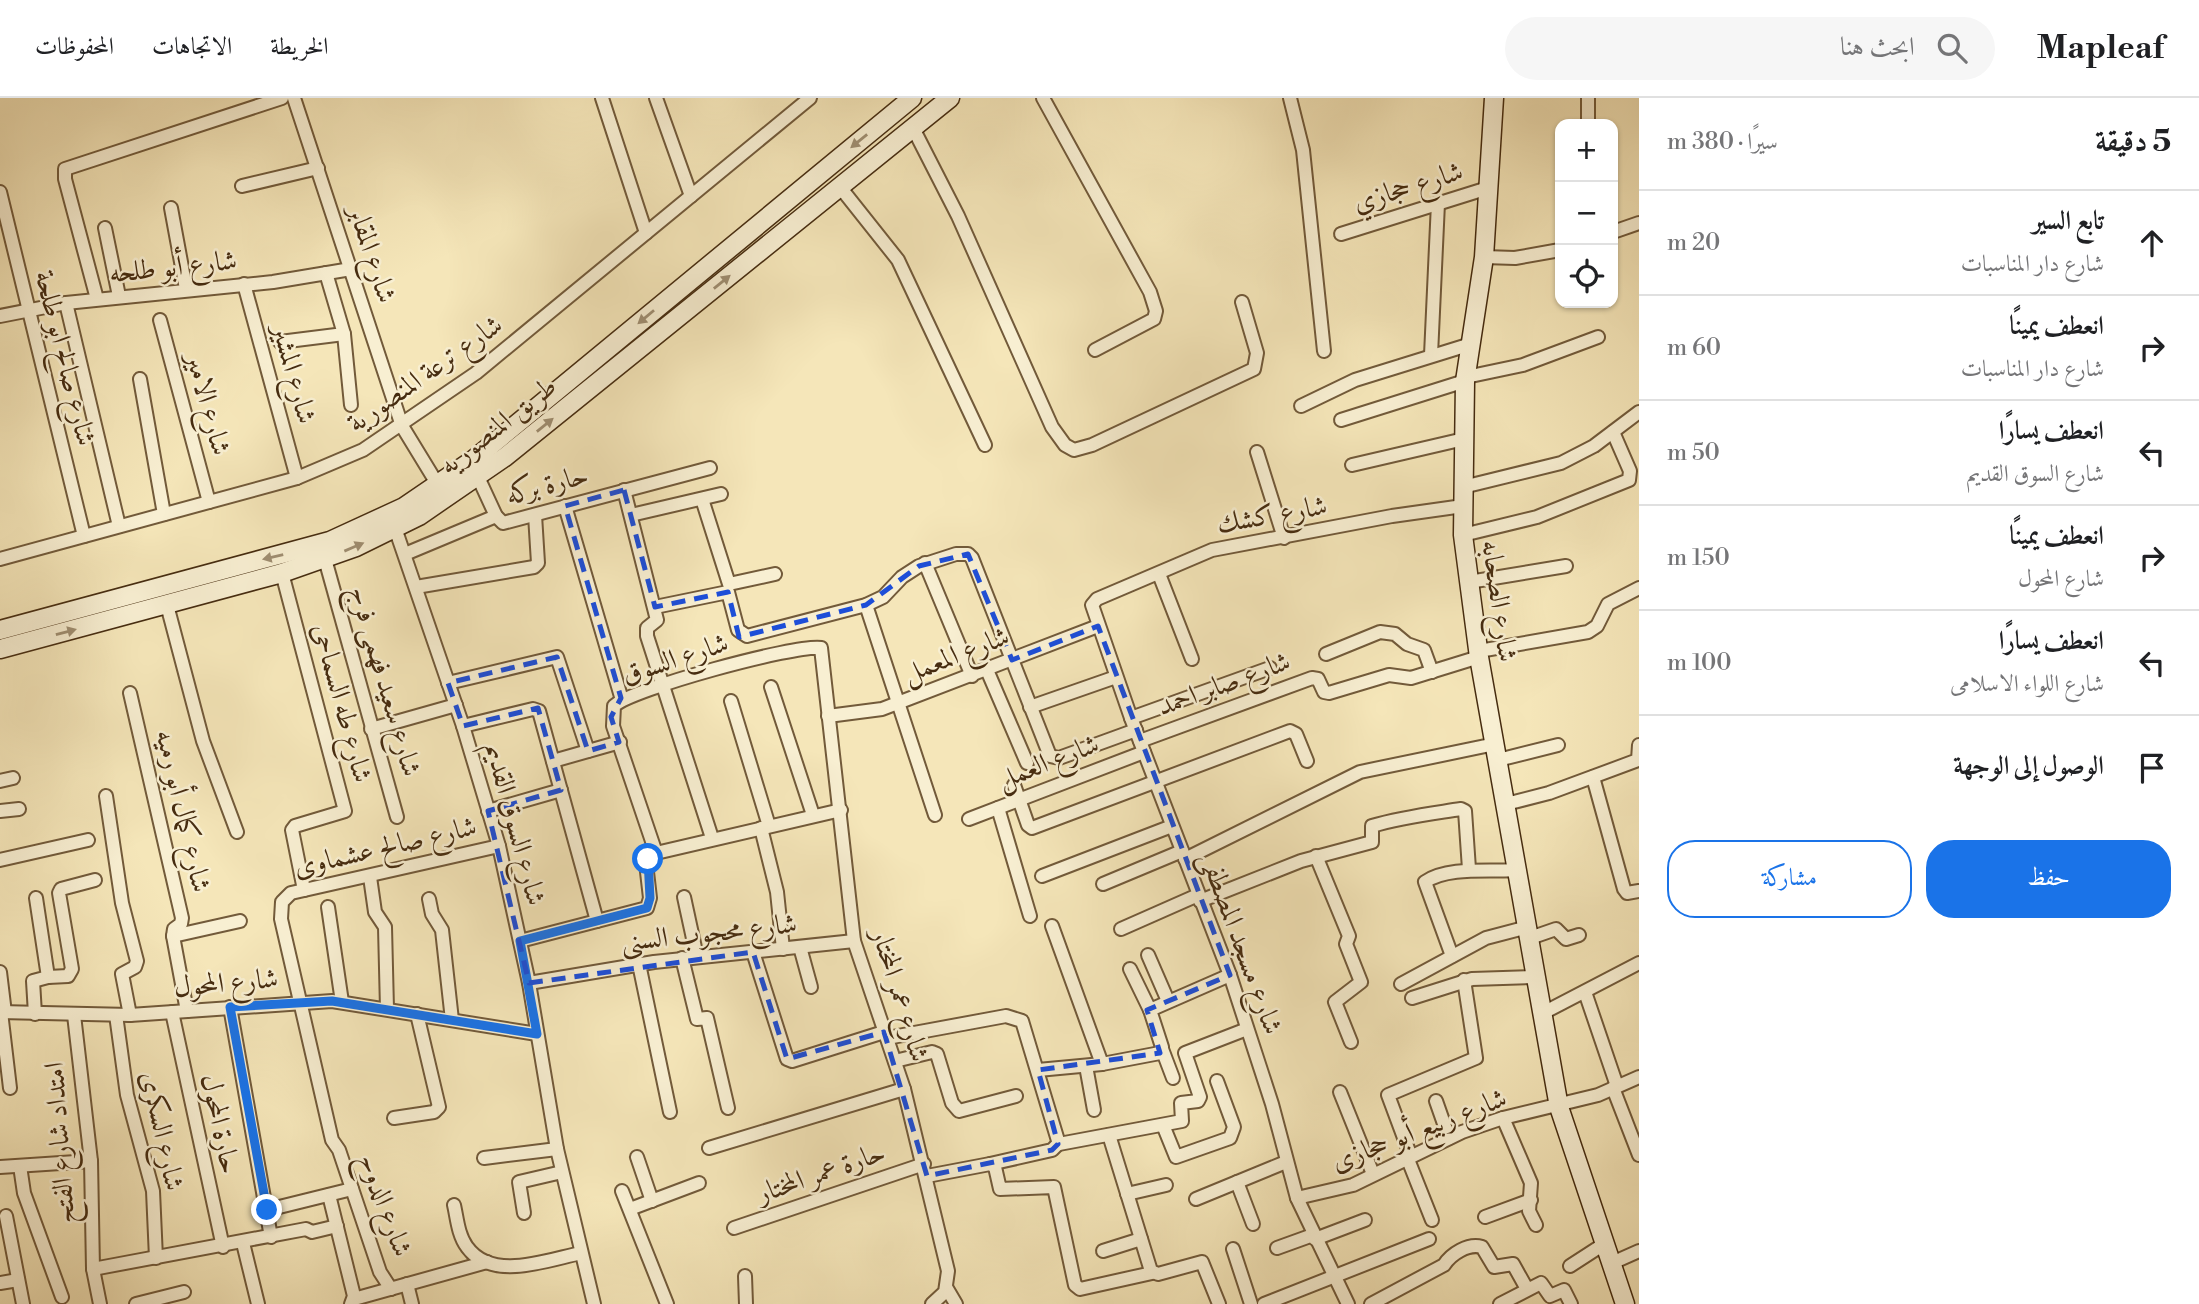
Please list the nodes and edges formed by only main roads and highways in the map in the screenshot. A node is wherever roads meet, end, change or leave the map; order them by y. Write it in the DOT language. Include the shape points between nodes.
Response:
graph roads {
  1 [pos="950,98"];
  2 [pos="1494,98"];
  3 [pos="911,99"];
  4 [pos="920,123"];
  5 [pos="23,624"];
  6 [pos="0,630"];
  7 [pos="27,642"];
  8 [pos="0,649"];
  9 [pos="1625,1304"];
  1 -- 4 [label="main road, طريق المنصوريه"];
  2 -- 9 [label="main road, شارع الصحابه" via="1484,257 1465,379 1463,535 1479,654 1559,1107"];
  3 -- 4 [label="main road"];
  3 -- 5 [label="main road, طريق المنصوريه, one-way" via="438,485 380,519 304,550"];
  7 -- 4 [label="main road, طريق المنصوريه, one-way" via="282,573 395,528 478,477"];
  5 -- 6 [label="main road, طريق المنصوريه"];
  5 -- 7 [label="main road"];
  7 -- 8 [label="main road, طريق المنصوريه"];
}
